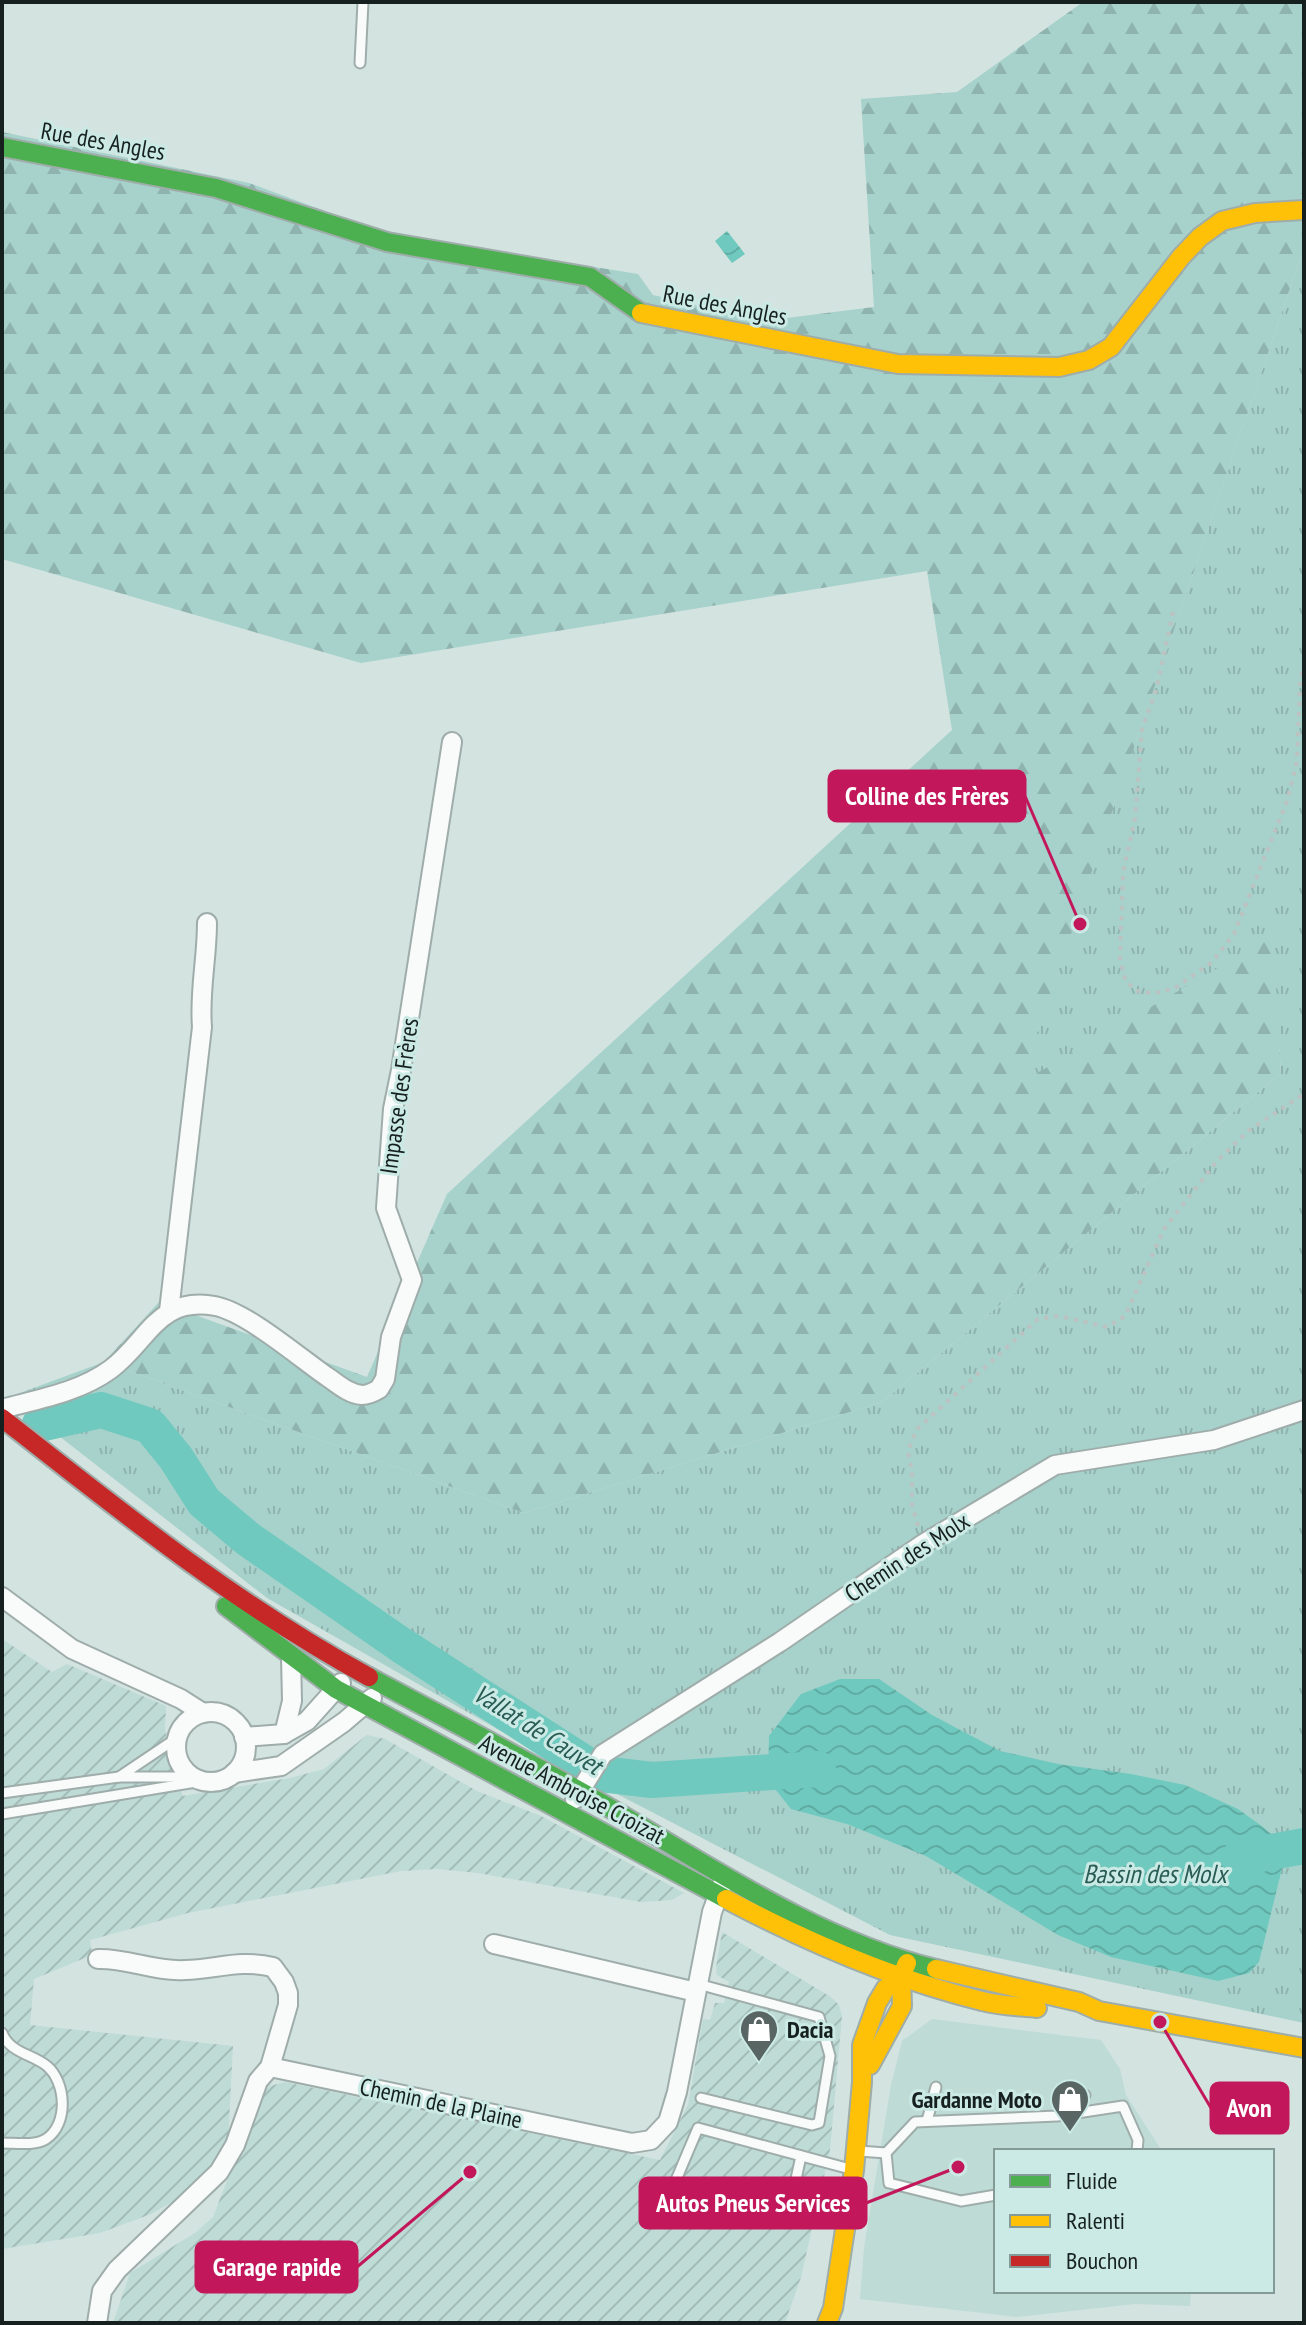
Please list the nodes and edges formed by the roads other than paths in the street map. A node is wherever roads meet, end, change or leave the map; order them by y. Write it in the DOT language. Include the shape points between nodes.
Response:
graph roads {
  1 [pos="363,2"];
  2 [pos="360,63"];
  3 [pos="2,147"];
  4 [pos="1304,210"];
  5 [pos="452,742"];
  6 [pos="207,923"];
  7 [pos="169,1311"];
  8 [pos="2,1409"];
  9 [pos="1304,1410"];
  10 [pos="2,1418"];
  11 [pos="166,1547"];
  12 [pos="3,1598"];
  13 [pos="291,1657"];
  14 [pos="353,1668"];
  15 [pos="385,1686"];
  16 [pos="336,1689"];
  17 [pos="365,1705"];
  18 [pos="203,1713"];
  19 [pos="284,1734"];
  20 [pos="244,1737"];
  21 [pos="177,1738"];
  22 [pos="234,1773"];
  23 [pos="588,1776"];
  24 [pos="119,1777"];
  25 [pos="197,1779"];
  26 [pos="2,1793"];
  27 [pos="568,1812"];
  28 [pos="2,1814"];
  29 [pos="726,1877"];
  30 [pos="717,1896"];
  31 [pos="494,1944"];
  32 [pos="98,1959"];
  33 [pos="904,1970"];
  34 [pos="697,1988"];
  35 [pos="2,2033"];
  36 [pos="1304,2048"];
  37 [pos="270,2067"];
  38 [pos="936,2087"];
  39 [pos="1085,2095"];
  40 [pos="701,2098"];
  41 [pos="1075,2114"];
  42 [pos="927,2121"];
  43 [pos="2,2143"];
  44 [pos="1137,2149"];
  45 [pos="855,2150"];
  46 [pos="886,2153"];
  47 [pos="801,2156"];
  48 [pos="854,2170"];
  49 [pos="676,2180"];
  50 [pos="994,2195"];
  51 [pos="791,2202"];
  52 [pos="97,2323"];
  53 [pos="827,2323"];
  1 -- 2 [label="lane"];
  3 -- 4 [label="main road, Rue des Angles" via="216,188 387,242 590,277 640,313 898,364 1059,367 1089,360 1111,347 1181,257 1222,221"];
  5 -- 7 [label="street, Impasse des Frères" via="393,1109 386,1208 412,1280 391,1337 385,1379 379,1389 364,1395 349,1391 262,1329 218,1306 188,1305"];
  6 -- 7 [label="street" via="202,1027"];
  7 -- 8 [label="street" via="111,1369 77,1388"];
  9 -- 23 [label="street, Chemin des Molx" via="1214,1440 1055,1465 923,1544 603,1754"];
  10 -- 11 [label="main road, Avenue Ambroise Croizat"];
  11 -- 13 [label="main road, Avenue Ambroise Croizat" via="224,1604"];
  11 -- 14 [label="main road, Avenue Ambroise Croizat"];
  12 -- 18 [label="street" via="72,1649"];
  13 -- 16 [label="main road, Avenue Ambroise Croizat"];
  13 -- 19 [label="street" via="292,1701"];
  14 -- 15 [label="main road, Avenue Ambroise Croizat"];
  14 -- 16 [label="street"];
  15 -- 17 [label="street"];
  15 -- 23 [label="main road, Avenue Ambroise Croizat"];
  16 -- 17 [label="main road, Avenue Ambroise Croizat"];
  16 -- 19 [label="street" via="307,1721"];
  17 -- 22 [label="street" via="281,1766"];
  17 -- 27 [label="main road, Avenue Ambroise Croizat"];
  18 -- 20 [label="street" via="224,1714"];
  18 -- 21 [label="street" via="186,1722"];
  19 -- 20 [label="street"];
  20 -- 22 [label="street" via="244,1757"];
  21 -- 24 [label="lane"];
  21 -- 25 [label="street" via="178,1760"];
  22 -- 25 [label="street" via="224,1779"];
  23 -- 27 [label="street, Chemin des Molx"];
  23 -- 29 [label="main road, Avenue Ambroise Croizat"];
  24 -- 25 [label="lane"];
  24 -- 26 [label="lane"];
  25 -- 28 [label="lane"];
  27 -- 30 [label="main road, Avenue Ambroise Croizat"];
  29 -- 30 [label="street, Chemin de la Plaine"];
  29 -- 33 [label="main road, Avenue Ambroise Croizat"];
  30 -- 33 [label="main road, Avenue Ambroise Croizat" via="789,1933"];
  30 -- 34 [label="street, Chemin de la Plaine"];
  31 -- 34 [label="street"];
  32 -- 37 [label="street" via="185,1970 253,1962 273,1967 284,1982 288,2005"];
  33 -- 36 [label="main road" via="985,2002 1078,2014 1099,2011"];
  33 -- 45 [label="main road" via="877,2003 862,2045"];
  34 -- 37 [label="street, Chemin de la Plaine" via="668,2122 651,2140 632,2143"];
  34 -- 40 [label="lane" via="819,2017 830,2056 819,2123"];
  35 -- 43 [label="lane" via="13,2048 47,2066 63,2101 60,2121 46,2139"];
  37 -- 52 [label="street" via="258,2081 235,2145 219,2172 117,2270 102,2291"];
  38 -- 42 [label="lane"];
  39 -- 41 [label="lane"];
  41 -- 42 [label="lane"];
  41 -- 44 [label="lane" via="1123,2106"];
  42 -- 46 [label="lane" via="915,2122"];
  45 -- 46 [label="lane"];
  45 -- 48 [label="main road"];
  46 -- 50 [label="lane" via="889,2183 961,2201"];
  47 -- 48 [label="lane"];
  47 -- 49 [label="lane" via="698,2128"];
  47 -- 51 [label="lane"];
  48 -- 53 [label="main road"];
}
